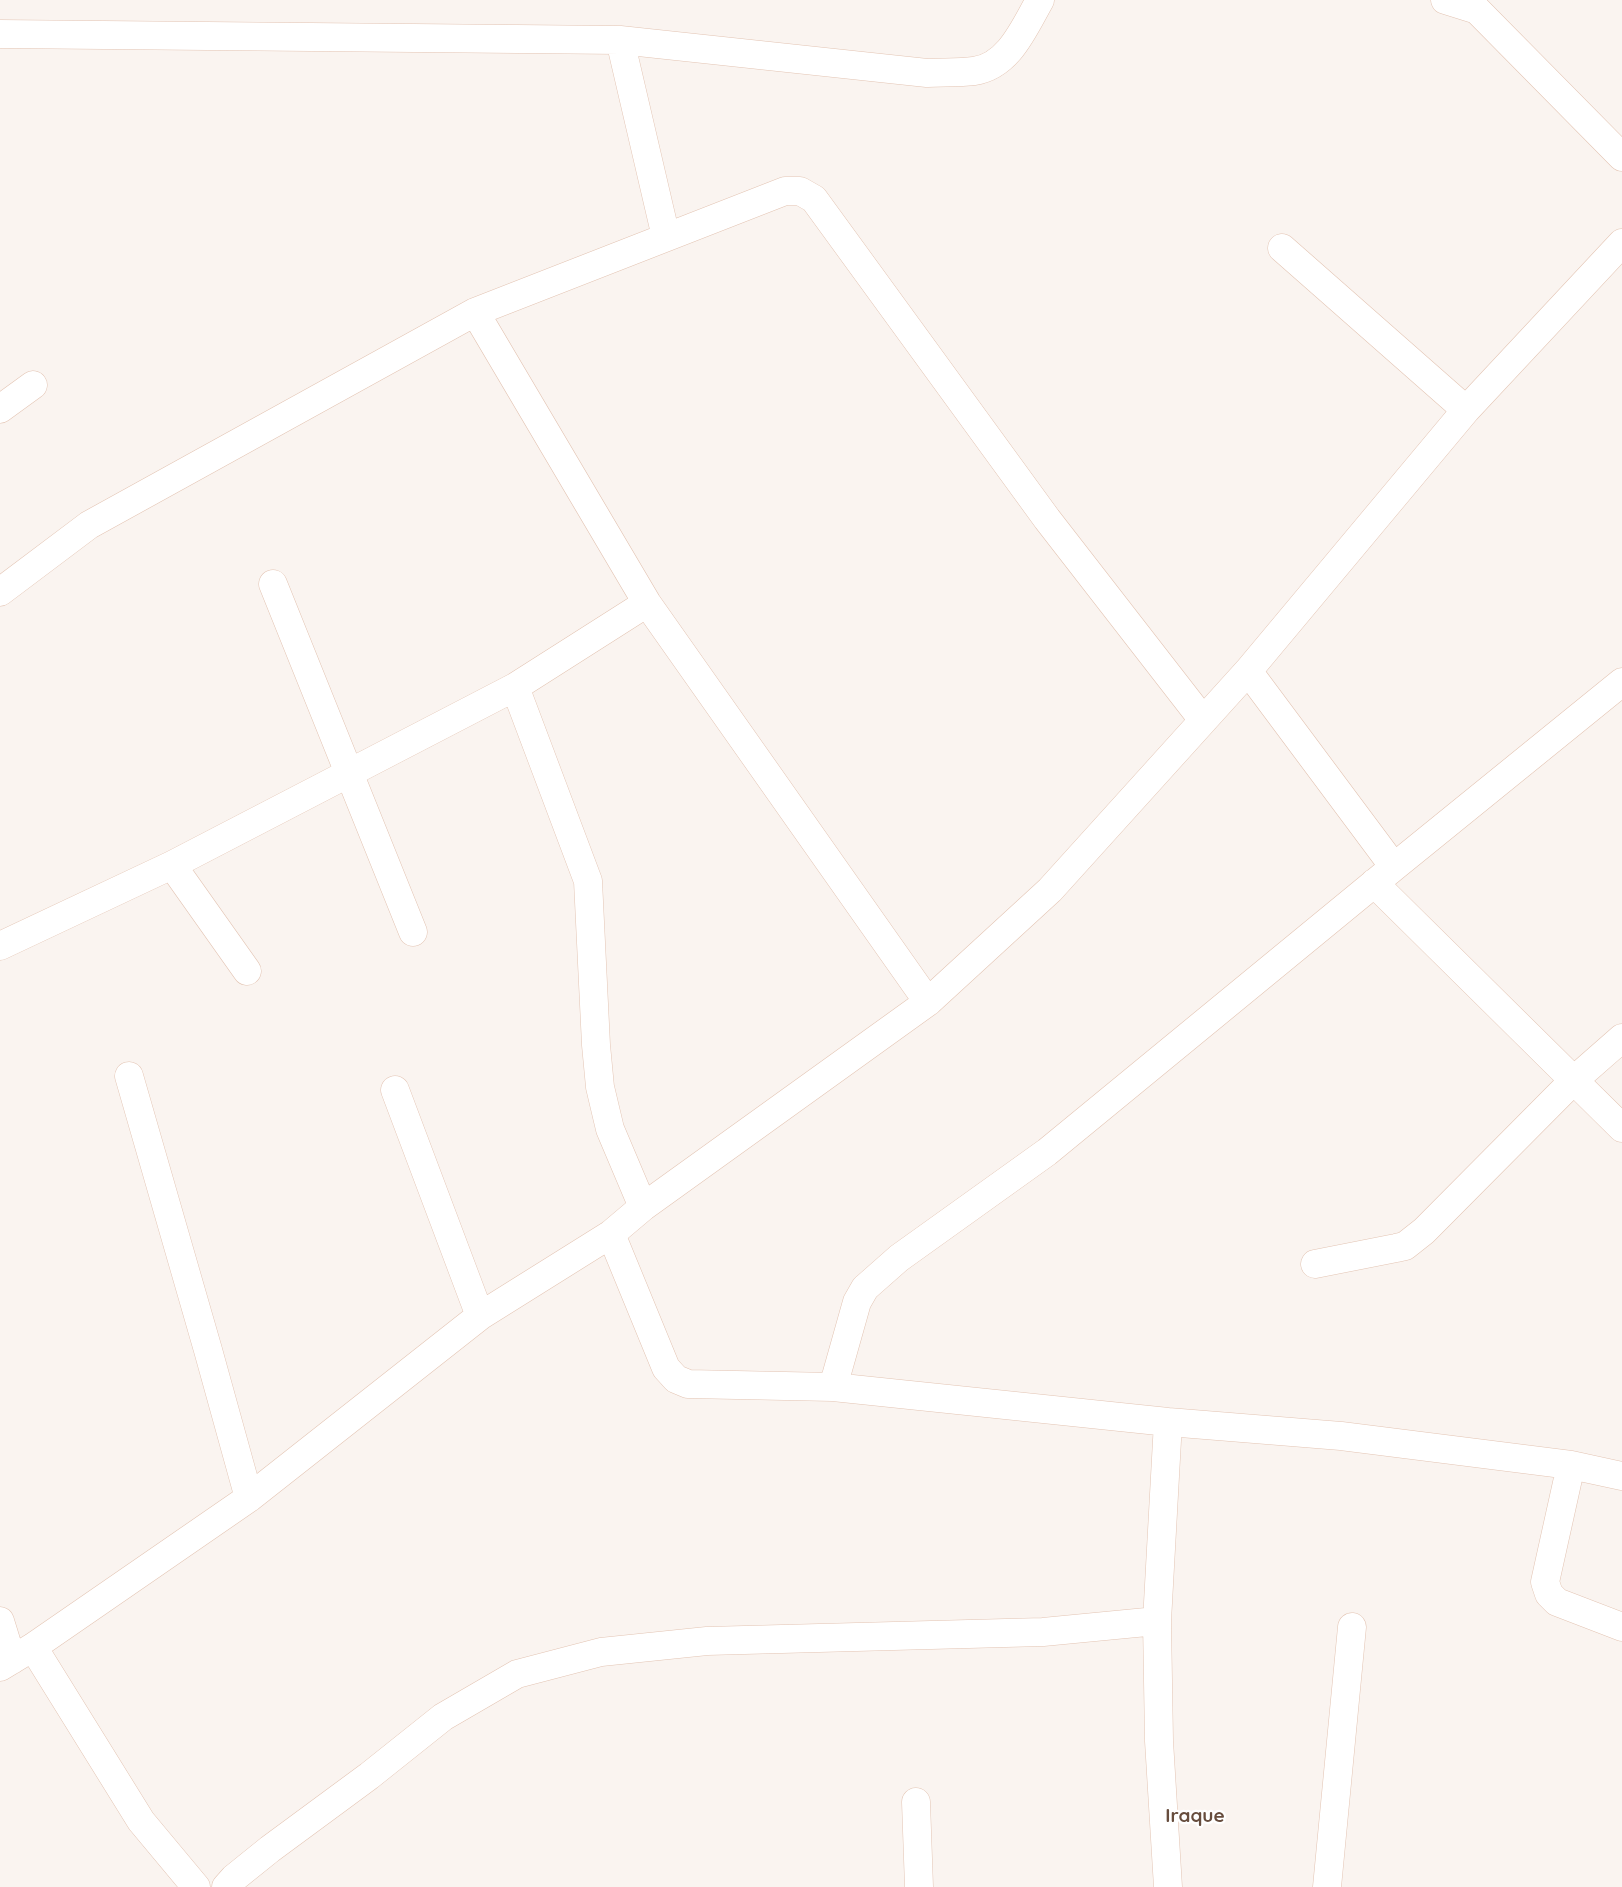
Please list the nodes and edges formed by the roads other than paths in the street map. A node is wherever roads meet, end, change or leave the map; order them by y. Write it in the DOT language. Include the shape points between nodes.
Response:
graph roads {
  1 [pos="1040,0"];
  2 [pos="1445,0"];
  3 [pos="1480,5"];
  4 [pos="0,34"];
  5 [pos="620,40"];
  6 [pos="1622,157"];
  7 [pos="666,237"];
  8 [pos="1622,242"];
  9 [pos="1282,248"];
  10 [pos="476,312"];
  11 [pos="33,385"];
  12 [pos="0,409"];
  13 [pos="1466,410"];
  14 [pos="273,584"];
  15 [pos="0,592"];
  16 [pos="647,603"];
  17 [pos="1248,671"];
  18 [pos="1622,682"];
  19 [pos="515,687"];
  20 [pos="1203,720"];
  21 [pos="350,772"];
  22 [pos="172,864"];
  23 [pos="1384,875"];
  24 [pos="413,932"];
  25 [pos="0,946"];
  26 [pos="247,971"];
  27 [pos="928,1002"];
  28 [pos="1622,1038"];
  29 [pos="129,1076"];
  30 [pos="1573,1081"];
  31 [pos="395,1090"];
  32 [pos="1622,1128"];
  33 [pos="643,1207"];
  34 [pos="611,1234"];
  35 [pos="1315,1264"];
  36 [pos="480,1316"];
  37 [pos="833,1387"];
  38 [pos="1168,1422"];
  39 [pos="1571,1465"];
  40 [pos="1622,1476"];
  41 [pos="249,1498"];
  42 [pos="1157,1620"];
  43 [pos="0,1621"];
  44 [pos="1352,1627"];
  45 [pos="1622,1627"];
  46 [pos="15,1658"];
  47 [pos="916,1802"];
  48 [pos="196,1887"];
  49 [pos="226,1887"];
  50 [pos="919,1887"];
  51 [pos="1168,1887"];
  52 [pos="1328,1887"];
  1 -- 5 [label="street" via="1014,45 998,62 975,71 927,73"];
  2 -- 3 [label="street"];
  3 -- 6 [label="street"];
  4 -- 5 [label="street"];
  5 -- 7 [label="street"];
  7 -- 10 [label="street"];
  7 -- 20 [label="street" via="785,191 800,191 814,199 1047,519"];
  8 -- 13 [label="street"];
  9 -- 13 [label="street"];
  10 -- 15 [label="street" via="90,525"];
  10 -- 16 [label="street"];
  11 -- 12 [label="street"];
  13 -- 17 [label="street"];
  14 -- 21 [label="street"];
  16 -- 19 [label="street"];
  16 -- 27 [label="street"];
  17 -- 20 [label="street"];
  17 -- 23 [label="street"];
  18 -- 23 [label="street"];
  19 -- 21 [label="street"];
  19 -- 33 [label="street" via="588,880 600,1087 610,1129"];
  20 -- 27 [label="street" via="1050,890"];
  21 -- 22 [label="street"];
  21 -- 24 [label="street"];
  22 -- 25 [label="street"];
  22 -- 26 [label="street"];
  23 -- 30 [label="street"];
  23 -- 37 [label="street" via="1047,1152 899,1258 865,1288 857,1302"];
  27 -- 33 [label="street"];
  28 -- 30 [label="street"];
  29 -- 41 [label="street"];
  30 -- 32 [label="street"];
  30 -- 35 [label="street" via="1424,1231 1405,1246"];
  31 -- 36 [label="street"];
  33 -- 34 [label="street"];
  34 -- 36 [label="street"];
  34 -- 37 [label="street" via="666,1368 676,1379 688,1384"];
  36 -- 41 [label="street"];
  37 -- 38 [label="street"];
  38 -- 39 [label="street" via="1342,1436"];
  38 -- 42 [label="street"];
  39 -- 40 [label="street"];
  39 -- 45 [label="street" via="1545,1582 1549,1594 1557,1602"];
  41 -- 46 [label="street"];
  42 -- 49 [label="street" via="1043,1632 707,1641 602,1652 517,1674 443,1717 270,1849"];
  42 -- 51 [label="street" via="1159,1741"];
  43 -- 46 [label="street"];
  44 -- 52 [label="street"];
  46 -- 48 [label="street"];
  47 -- 50 [label="street"];
}
